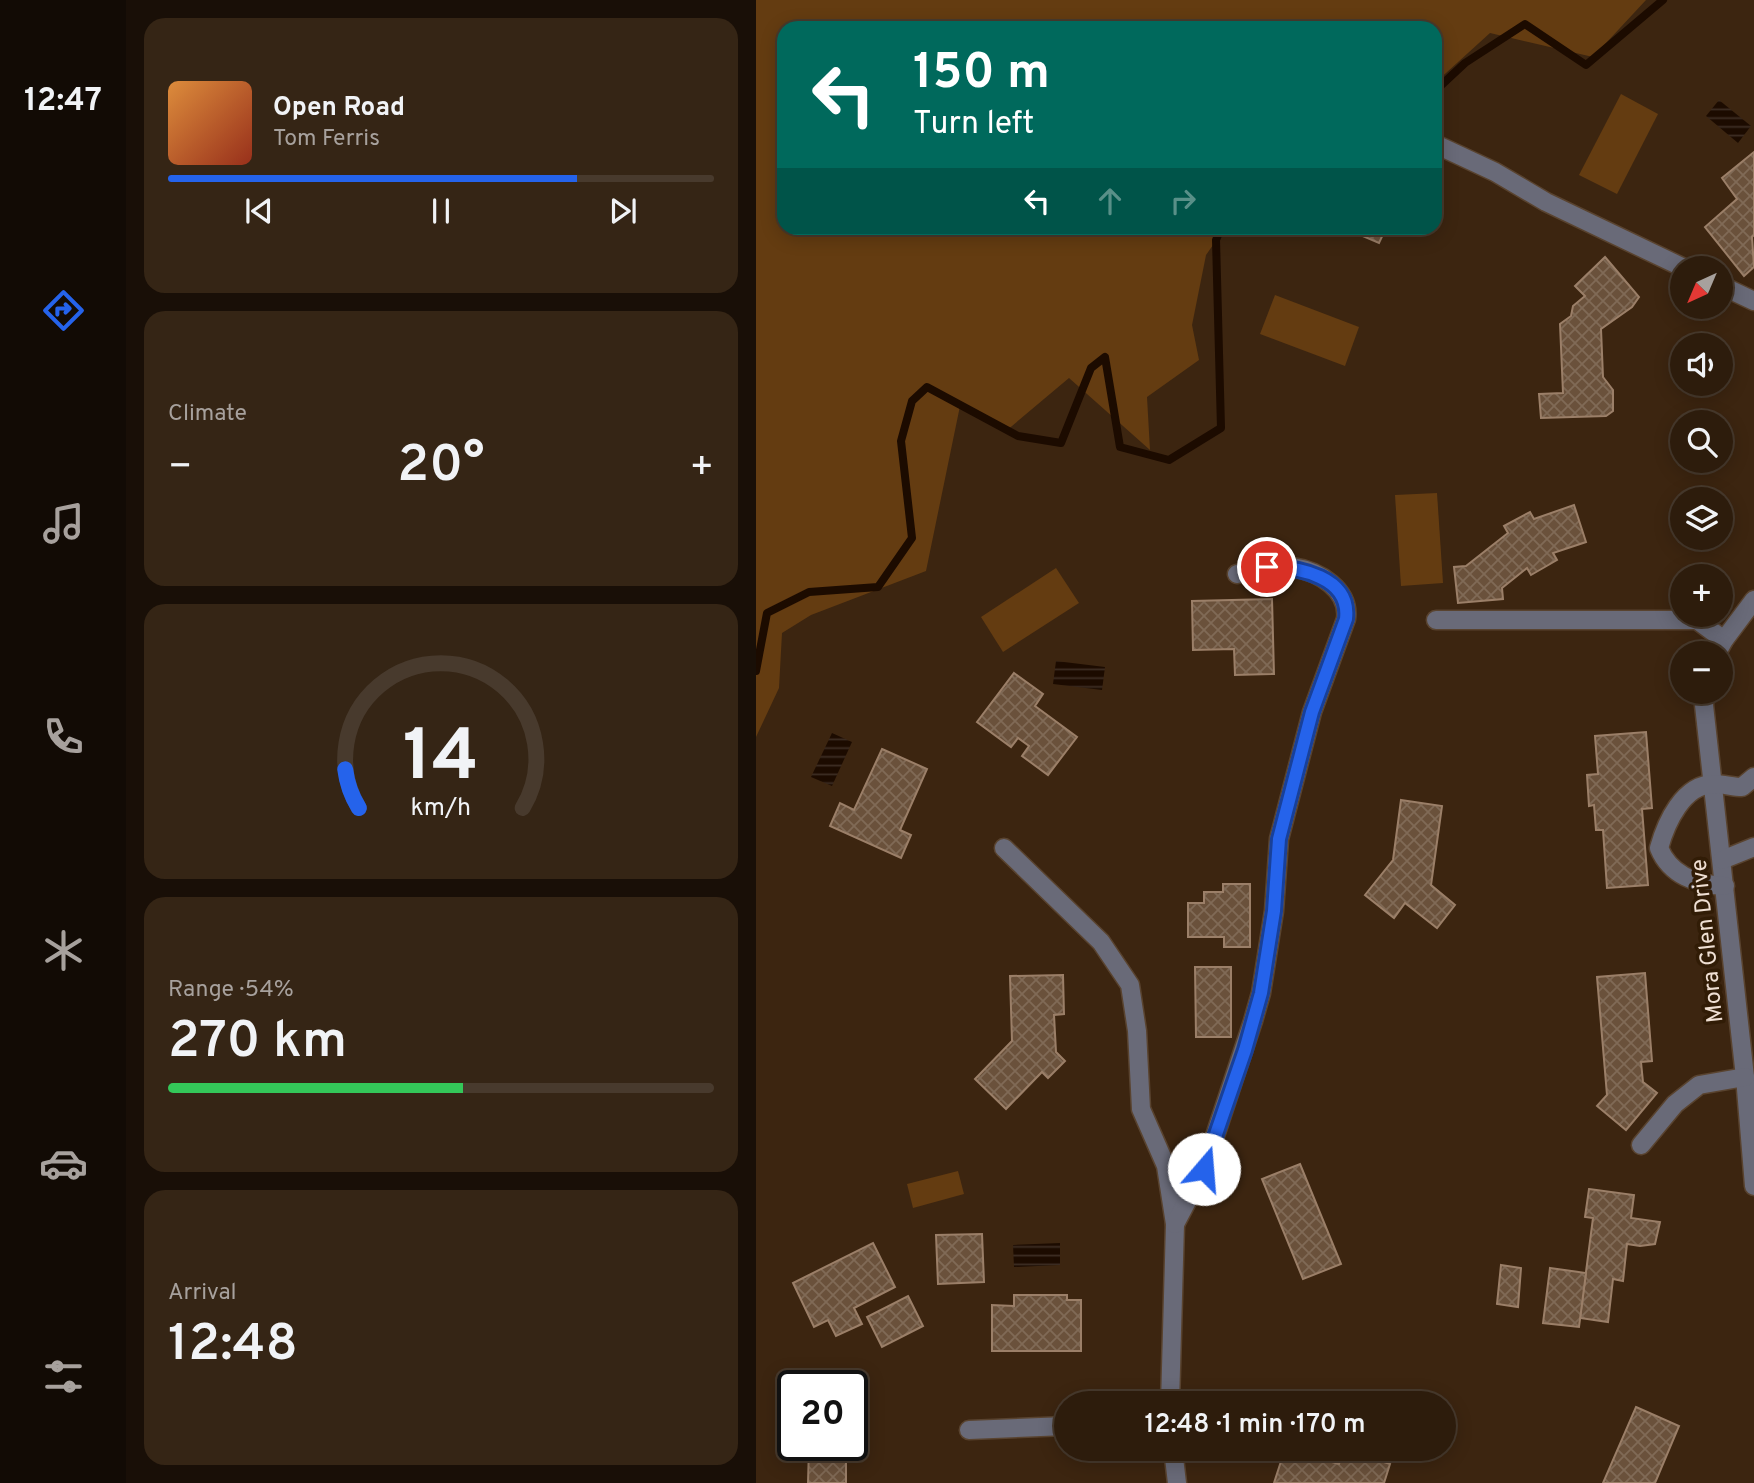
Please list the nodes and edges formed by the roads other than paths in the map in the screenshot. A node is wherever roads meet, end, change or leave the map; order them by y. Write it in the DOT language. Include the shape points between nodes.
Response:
graph roads {
  1 [pos="1442,147"];
  2 [pos="1670,261"];
  3 [pos="1733,291"];
  4 [pos="1754,301"];
  5 [pos="1237,574"];
  6 [pos="1754,600"];
  7 [pos="1436,620"];
  8 [pos="1716,641"];
  9 [pos="1725,641"];
  10 [pos="1704,704"];
  11 [pos="1754,777"];
  12 [pos="1713,783"];
  13 [pos="1754,847"];
  14 [pos="1004,848"];
  15 [pos="1722,860"];
  16 [pos="1725,886"];
  17 [pos="1745,1077"];
  18 [pos="1641,1145"];
  19 [pos="1754,1186"];
  20 [pos="1175,1224"];
  21 [pos="1170,1391"];
  22 [pos="1054,1426"];
  23 [pos="969,1430"];
  24 [pos="1174,1461"];
  25 [pos="1177,1483"];
  1 -- 2 [label="street"];
  3 -- 4 [label="street"];
  5 -- 20 [label="street" via="1292,567 1329,582 1348,606 1312,712 1279,839 1261,993 1204,1169"];
  6 -- 9 [label="street"];
  7 -- 8 [label="street" via="1697,620"];
  10 -- 12 [label="street, Mora Glen Drive"];
  11 -- 12 [label="street" via="1742,787"];
  12 -- 15 [label="street, Mora Glen Drive"];
  12 -- 16 [label="street" via="1698,787 1677,807 1659,848 1674,871 1709,885"];
  13 -- 15 [label="street"];
  14 -- 20 [label="street" via="1101,942 1130,985 1141,1110 1166,1166"];
  15 -- 16 [label="street, Mora Glen Drive"];
  16 -- 17 [label="street, Mora Glen Drive"];
  17 -- 18 [label="street" via="1699,1085 1675,1104"];
  17 -- 19 [label="street, Mora Glen Drive"];
  20 -- 21 [label="street"];
  22 -- 23 [label="street"];
  24 -- 25 [label="street"];
}
